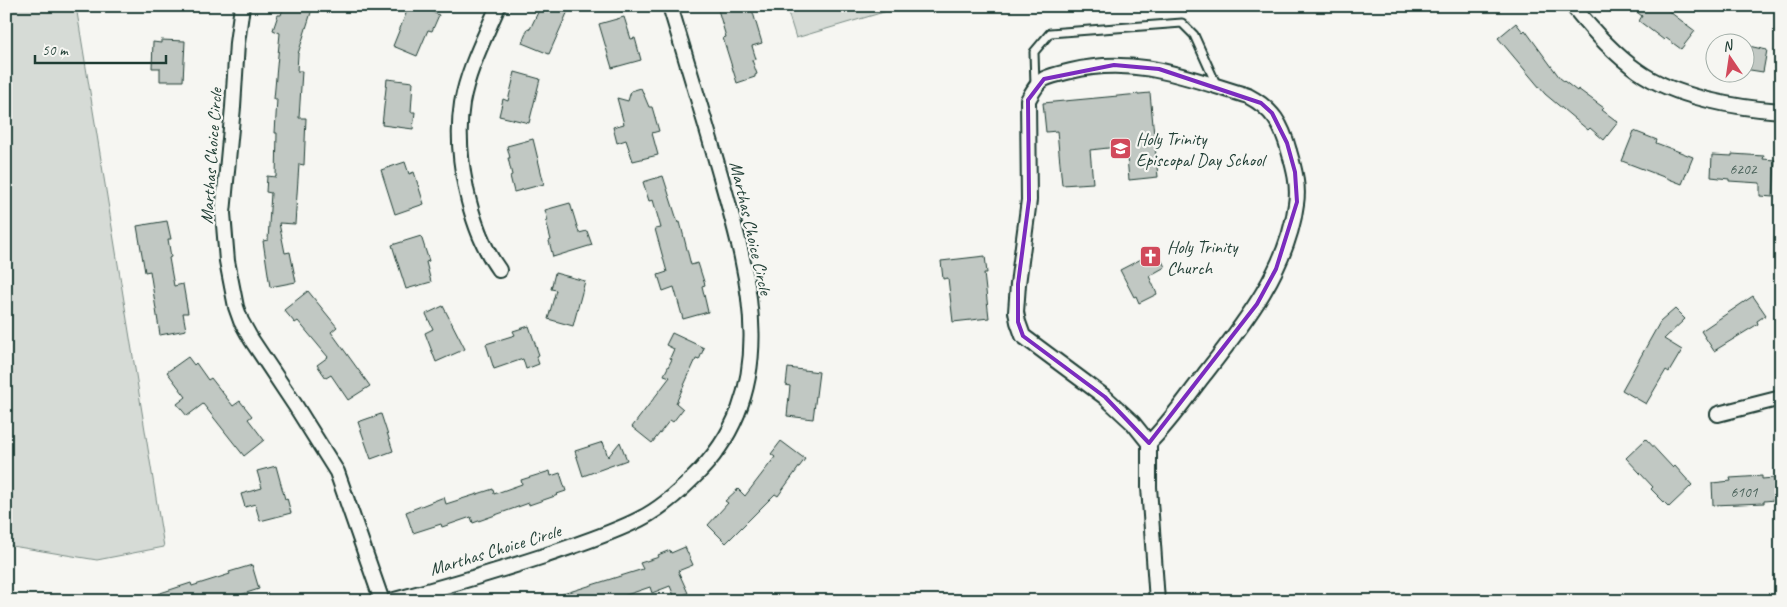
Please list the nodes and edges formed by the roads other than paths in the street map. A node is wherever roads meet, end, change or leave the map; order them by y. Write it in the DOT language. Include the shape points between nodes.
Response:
graph roads {
  1 [pos="242,6"];
  2 [pos="498,6"];
  3 [pos="670,6"];
  4 [pos="1573,6"];
  5 [pos="1217,87"];
  6 [pos="1035,88"];
  7 [pos="1781,111"];
  8 [pos="499,270"];
  9 [pos="1781,398"];
  10 [pos="1718,414"];
  11 [pos="1149,443"];
  12 [pos="382,601"];
  13 [pos="391,601"];
  14 [pos="1157,601"];
  1 -- 12 [label="street, Marthas Choice Circle" via="223,214 227,261 235,300 250,339 337,472"];
  2 -- 8 [label="street" via="466,87 460,135 475,223"];
  3 -- 13 [label="street, Marthas Choice Circle" via="723,185 746,276 752,344 750,370 735,420 713,458 676,494 641,519 527,561"];
  4 -- 7 [label="street" via="1620,56 1646,76 1684,94"];
  5 -- 6 [label="street" via="1159,69 1114,65 1060,74 1044,79"];
  5 -- 6 [label="lane" via="1194,35 1182,23 1050,33 1034,52"];
  5 -- 11 [label="street" via="1248,96 1272,113 1281,127 1296,172 1297,202 1287,241 1257,304 1164,429"];
  6 -- 11 [label="street" via="1028,100 1029,200 1018,284 1018,322 1023,336 1105,397"];
  9 -- 10 [label="street"];
  11 -- 14 [label="street"];
}
